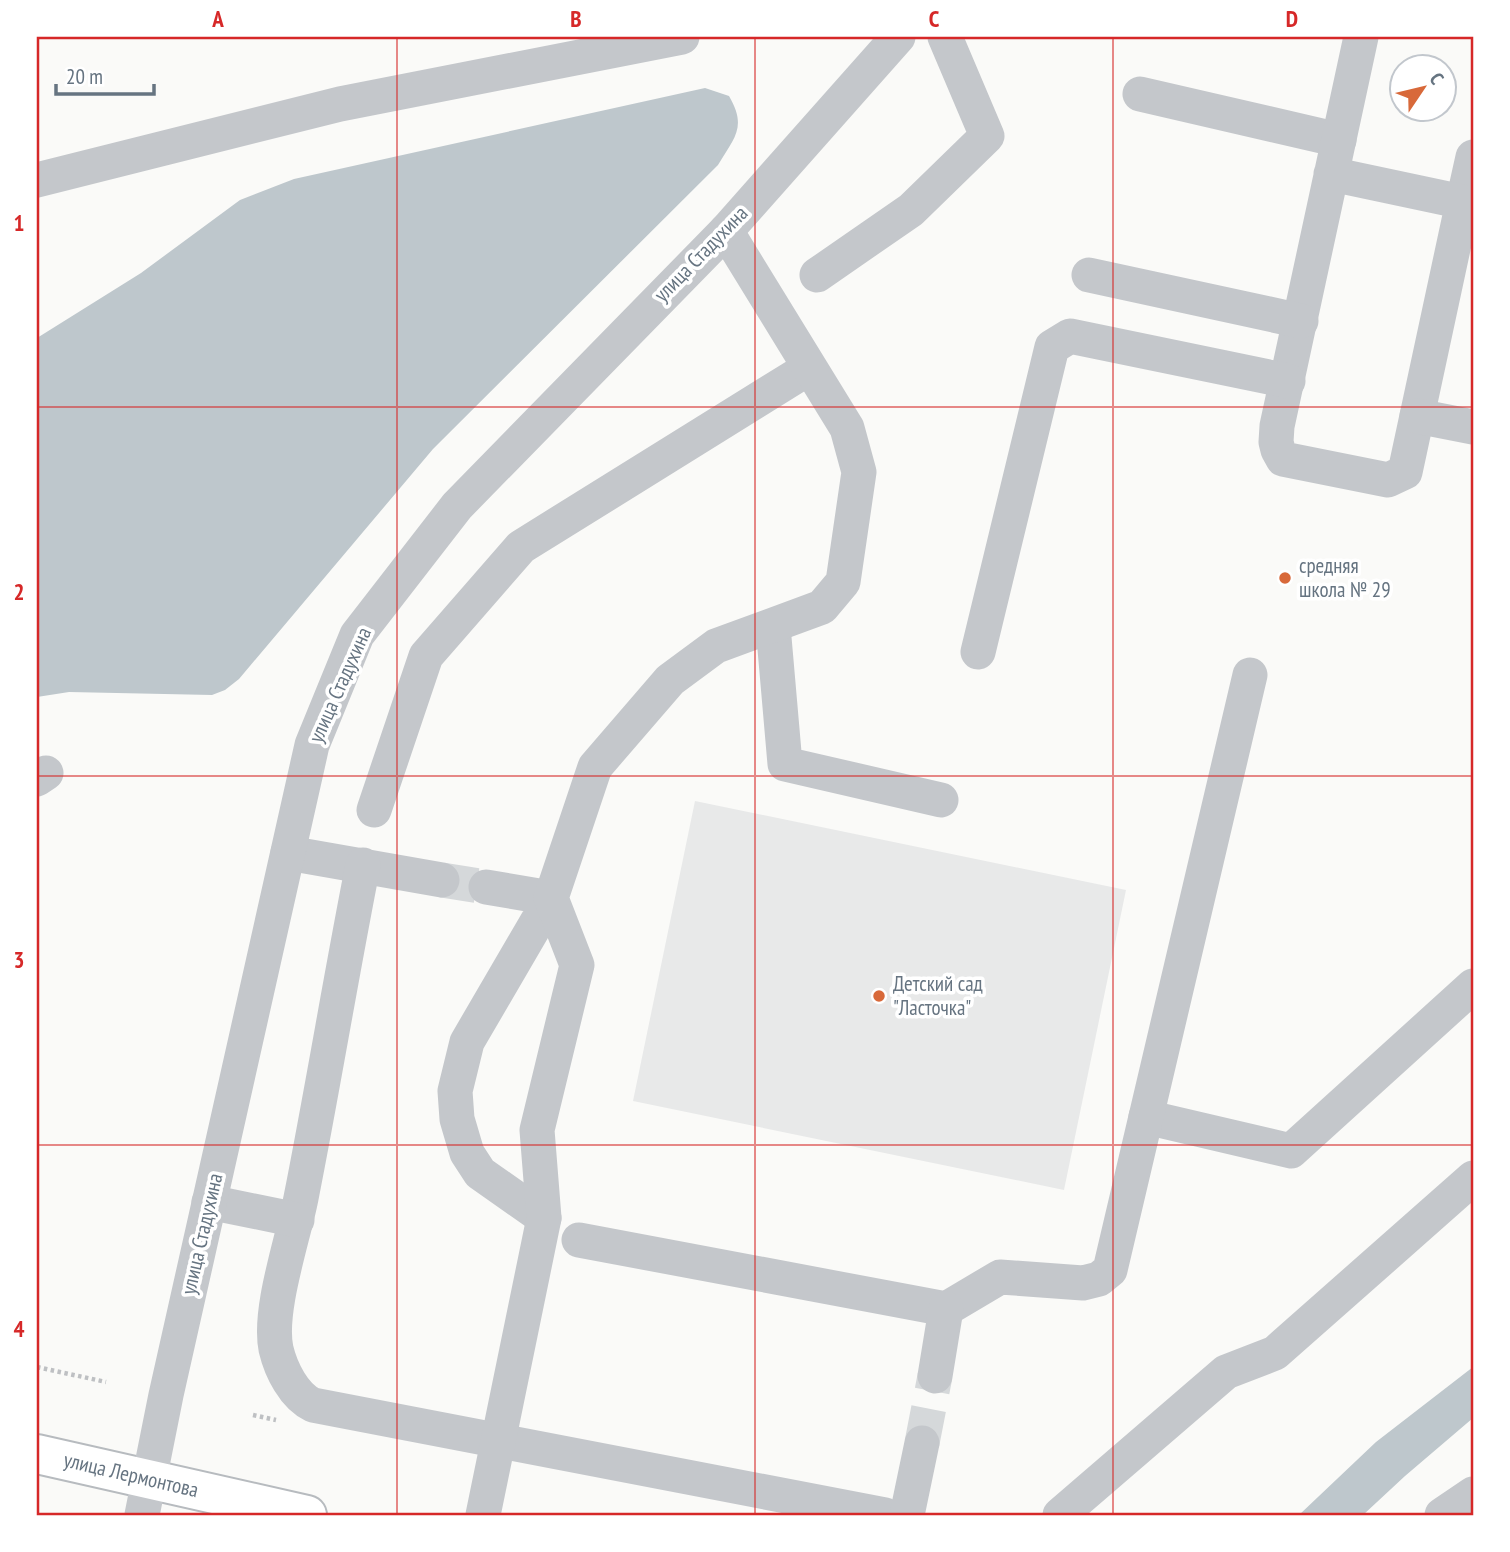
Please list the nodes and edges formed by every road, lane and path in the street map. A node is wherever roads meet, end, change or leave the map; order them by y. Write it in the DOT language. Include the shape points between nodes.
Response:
graph roads {
  1 [pos="682,37"];
  2 [pos="898,37"];
  3 [pos="945,37"];
  4 [pos="1361,37"];
  5 [pos="1140,94"];
  6 [pos="1339,140"];
  7 [pos="1473,157"];
  8 [pos="1331,174"];
  9 [pos="37,180"];
  10 [pos="1468,203"];
  11 [pos="726,231"];
  12 [pos="817,275"];
  13 [pos="1089,275"];
  14 [pos="1301,321"];
  15 [pos="809,368"];
  16 [pos="1289,381"];
  17 [pos="1417,416"];
  18 [pos="1473,427"];
  19 [pos="773,626"];
  20 [pos="978,652"];
  21 [pos="1250,675"];
  22 [pos="940,800"];
  23 [pos="374,810"];
  24 [pos="288,853"];
  25 [pos="363,865"];
  26 [pos="442,880"];
  27 [pos="486,887"];
  28 [pos="551,898"];
  29 [pos="1473,986"];
  30 [pos="1146,1117"];
  31 [pos="1473,1178"];
  32 [pos="209,1202"];
  33 [pos="544,1218"];
  34 [pos="297,1220"];
  35 [pos="579,1240"];
  36 [pos="946,1309"];
  37 [pos="37,1367"];
  38 [pos="935,1376"];
  39 [pos="106,1382"];
  40 [pos="253,1415"];
  41 [pos="285,1422"];
  42 [pos="498,1441"];
  43 [pos="922,1443"];
  44 [pos="37,1454"];
  45 [pos="1473,1494"];
  46 [pos="145,1497"];
  47 [pos="307,1515"];
  48 [pos="483,1515"];
  49 [pos="885,1515"];
  50 [pos="907,1515"];
  51 [pos="1060,1515"];
  52 [pos="1442,1515"];
  1 -- 9 [label="street" via="340,104"];
  2 -- 11 [label="street, улица Стадухина"];
  3 -- 12 [label="street" via="987,136 911,211"];
  4 -- 6 [label="street"];
  5 -- 6 [label="street"];
  6 -- 8 [label="street"];
  7 -- 10 [label="street"];
  8 -- 10 [label="street"];
  8 -- 14 [label="street"];
  10 -- 17 [label="street"];
  11 -- 15 [label="street"];
  11 -- 24 [label="street, улица Стадухина" via="457,506 357,635 312,745"];
  13 -- 14 [label="street"];
  14 -- 16 [label="street"];
  15 -- 19 [label="street" via="847,428 859,471 843,582 822,607"];
  15 -- 23 [label="street" via="521,547 426,656"];
  16 -- 17 [label="street" via="1277,426 1276,442 1283,458 1388,480 1405,472"];
  16 -- 20 [label="street" via="1070,336 1052,347"];
  17 -- 18 [label="street"];
  19 -- 22 [label="street" via="785,764"];
  19 -- 28 [label="street" via="716,646 670,680 595,767"];
  21 -- 30 [label="street"];
  24 -- 25 [label="street"];
  24 -- 32 [label="street, улица Стадухина"];
  25 -- 26 [label="street"];
  25 -- 34 [label="street"];
  27 -- 28 [label="street"];
  28 -- 33 [label="street" via="577,965 537,1130"];
  28 -- 33 [label="street" via="467,1042 454,1091 467,1153 480,1173"];
  29 -- 30 [label="street" via="1291,1151"];
  30 -- 36 [label="street" via="1110,1270 1083,1283 1000,1277"];
  31 -- 51 [label="street" via="1275,1353 1226,1372"];
  32 -- 34 [label="street"];
  32 -- 46 [label="street, улица Стадухина"];
  33 -- 42 [label="street"];
  34 -- 42 [label="street" via="275,1315 276,1349 292,1385 305,1401"];
  35 -- 36 [label="street"];
  36 -- 38 [label="street"];
  37 -- 39 [label="path"];
  40 -- 41 [label="path"];
  42 -- 48 [label="street"];
  42 -- 49 [label="street"];
  43 -- 50 [label="street"];
  44 -- 46 [label="main road, улица Лермонтова"];
  45 -- 52 [label="street"];
  46 -- 47 [label="main road, улица Лермонтова"];
}
